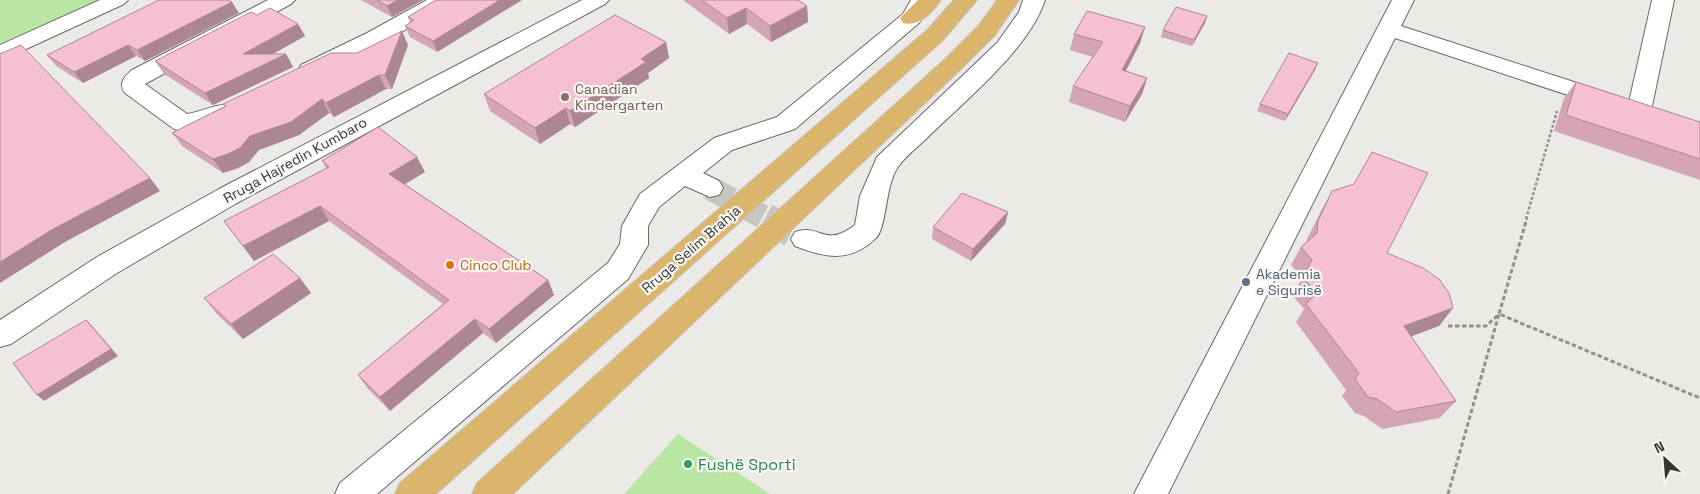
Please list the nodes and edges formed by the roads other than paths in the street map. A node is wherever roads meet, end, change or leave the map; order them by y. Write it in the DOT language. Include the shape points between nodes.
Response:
graph roads {
  1 [pos="117,0"];
  2 [pos="284,0"];
  3 [pos="442,0"];
  4 [pos="598,0"];
  5 [pos="930,0"];
  6 [pos="966,0"];
  7 [pos="1008,0"];
  8 [pos="1034,0"];
  9 [pos="1403,0"];
  10 [pos="1663,0"];
  11 [pos="916,9"];
  12 [pos="1388,29"];
  13 [pos="0,54"];
  14 [pos="286,81"];
  15 [pos="242,103"];
  16 [pos="683,174"];
  17 [pos="710,188"];
  18 [pos="805,239"];
  19 [pos="0,335"];
  20 [pos="352,494"];
  21 [pos="412,494"];
  22 [pos="489,494"];
  23 [pos="1151,494"];
  1 -- 13 [label="street"];
  2 -- 15 [label="street" via="140,75 132,88 183,124 206,120"];
  3 -- 14 [label="street" via="375,38"];
  4 -- 19 [label="street, Rruga Hajredin Kumbaro" via="564,8 107,265"];
  5 -- 11 [label="main road"];
  6 -- 21 [label="main road, Rruga Selim Brahja" via="935,35"];
  7 -- 22 [label="main road" via="987,30 953,64"];
  8 -- 18 [label="street" via="1030,12 1005,48 886,163 873,196 868,230 849,245 827,248"];
  9 -- 12 [label="street"];
  10 -- 12 [label="street" via="1648,114"];
  11 -- 16 [label="street" via="786,123 723,144"];
  12 -- 23 [label="street"];
  16 -- 17 [label="street"];
  16 -- 20 [label="street" via="649,201 635,226 634,245 618,271"];
}
